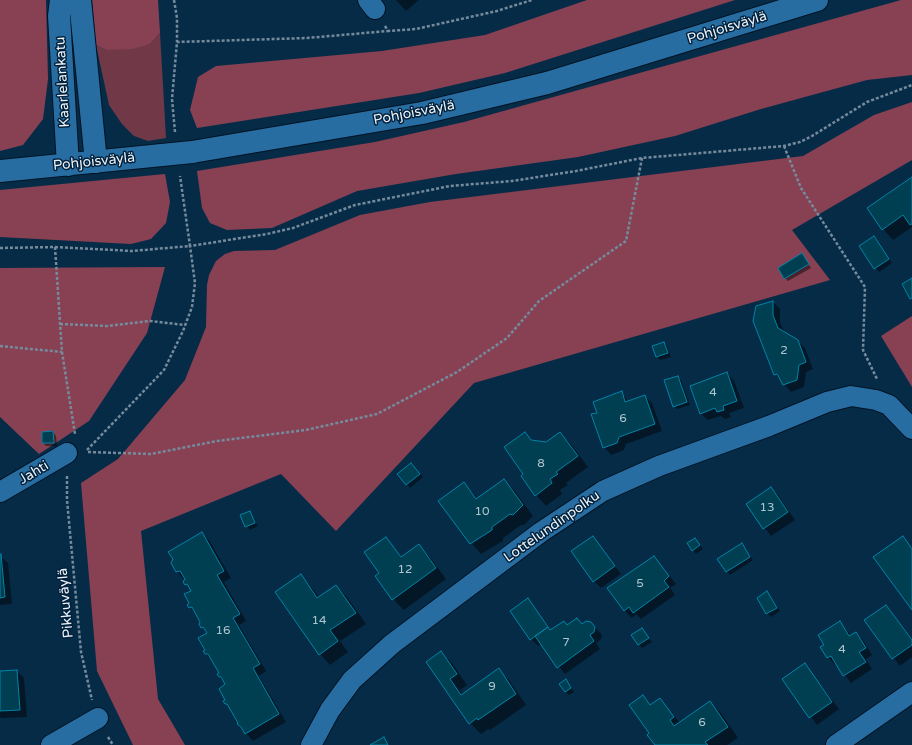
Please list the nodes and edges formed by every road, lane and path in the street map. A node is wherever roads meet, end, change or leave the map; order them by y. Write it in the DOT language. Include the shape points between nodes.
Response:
graph roads {
  1 [pos="61,0"];
  2 [pos="80,0"];
  3 [pos="174,0"];
  4 [pos="532,0"];
  5 [pos="817,0"];
  6 [pos="372,5"];
  7 [pos="388,31"];
  8 [pos="177,42"];
  9 [pos="912,85"];
  10 [pos="175,134"];
  11 [pos="784,146"];
  12 [pos="642,158"];
  13 [pos="96,162"];
  14 [pos="68,165"];
  15 [pos="0,171"];
  16 [pos="180,172"];
  17 [pos="190,246"];
  18 [pos="55,247"];
  19 [pos="0,248"];
  20 [pos="60,324"];
  21 [pos="185,325"];
  22 [pos="0,346"];
  23 [pos="62,352"];
  24 [pos="889,405"];
  25 [pos="912,429"];
  26 [pos="76,447"];
  27 [pos="0,492"];
  28 [pos="912,692"];
  29 [pos="98,718"];
  30 [pos="51,745"];
  31 [pos="113,745"];
  32 [pos="311,745"];
  33 [pos="836,745"];
  1 -- 14 [label="main road, Kaarlelankatu" via="59,16"];
  2 -- 13 [label="main road, Kaarlelankatu"];
  3 -- 8 [label="path"];
  4 -- 7 [label="path" via="497,11 416,28"];
  5 -- 13 [label="main road, Pohjoisväylä, bridge" via="533,86 422,113 192,152"];
  6 -- 7 [label="path"];
  7 -- 8 [label="path" via="307,38"];
  8 -- 10 [label="path" via="172,99"];
  9 -- 11 [label="path" via="868,102 812,136"];
  11 -- 12 [label="path"];
  11 -- 24 [label="path" via="801,188 865,287 863,350"];
  12 -- 17 [label="path" via="512,181 450,186 407,194 355,205 293,228"];
  12 -- 26 [label="path" via="626,241 539,301 507,338 457,372 377,414 306,430 217,441 151,454"];
  13 -- 14 [label="main road, Pohjoisväylä"];
  14 -- 15 [label="main road, Pohjoisväylä"];
  16 -- 17 [label="path"];
  17 -- 18 [label="path" via="132,251"];
  17 -- 21 [label="path" via="195,283 192,306"];
  18 -- 19 [label="path"];
  18 -- 20 [label="path, Pikkuväylä"];
  20 -- 21 [label="path" via="107,326 150,321"];
  20 -- 23 [label="path, Pikkuväylä"];
  21 -- 26 [label="path" via="164,370"];
  22 -- 23 [label="path"];
  23 -- 26 [label="path, Pikkuväylä"];
  24 -- 25 [label="street"];
  24 -- 32 [label="street, Lottelundinpolku" via="851,396 827,402 659,466 603,491 541,532 392,644 352,680 330,710"];
  26 -- 27 [label="street, Jahti"];
  26 -- 29 [label="path, Pikkuväylä" via="67,500 81,652"];
  28 -- 33 [label="street"];
  29 -- 30 [label="street"];
  29 -- 31 [label="path, Pikkuväylä"];
}
